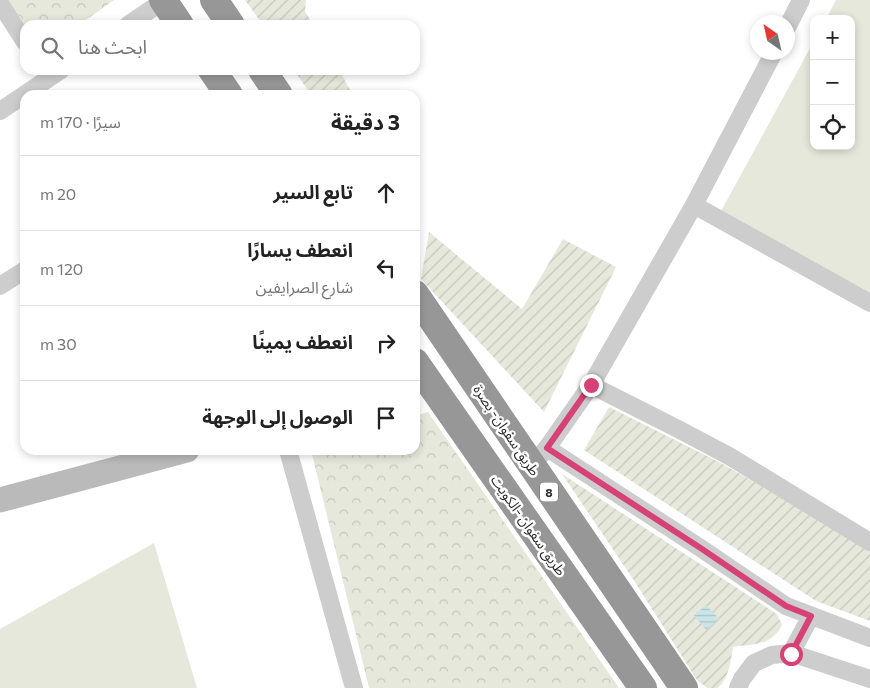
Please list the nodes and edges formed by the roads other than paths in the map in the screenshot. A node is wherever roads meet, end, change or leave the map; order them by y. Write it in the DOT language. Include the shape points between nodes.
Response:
graph roads {
  1 [pos="163,0"];
  2 [pos="214,0"];
  3 [pos="801,0"];
  4 [pos="0,3"];
  5 [pos="794,15"];
  6 [pos="135,20"];
  7 [pos="177,20"];
  8 [pos="228,20"];
  9 [pos="20,34"];
  10 [pos="770,60"];
  11 [pos="215,75"];
  12 [pos="265,75"];
  13 [pos="51,78"];
  14 [pos="32,90"];
  15 [pos="226,90"];
  16 [pos="276,90"];
  17 [pos="20,98"];
  18 [pos="0,111"];
  19 [pos="694,205"];
  20 [pos="20,273"];
  21 [pos="0,286"];
  22 [pos="420,301"];
  23 [pos="870,303"];
  24 [pos="420,378"];
  25 [pos="591,385"];
  26 [pos="424,390"];
  27 [pos="163,455"];
  28 [pos="289,455"];
  29 [pos="539,457"];
  30 [pos="0,500"];
  31 [pos="870,542"];
  32 [pos="811,616"];
  33 [pos="870,638"];
  34 [pos="791,654"];
  35 [pos="870,679"];
  36 [pos="354,688"];
  37 [pos="643,688"];
  38 [pos="684,688"];
  39 [pos="738,688"];
  1 -- 6 [label="street"];
  1 -- 7 [label="highway"];
  2 -- 8 [label="highway"];
  3 -- 5 [label="street"];
  4 -- 9 [label="street"];
  10 -- 19 [label="street"];
  11 -- 15 [label="highway"];
  12 -- 16 [label="highway"];
  13 -- 14 [label="street"];
  17 -- 18 [label="street"];
  19 -- 23 [label="street"];
  19 -- 25 [label="street"];
  20 -- 21 [label="street"];
  22 -- 29 [label="highway, طريق سفوان- بصرة / 8"];
  24 -- 26 [label="highway, طريق سفوان -الكويت"];
  25 -- 29 [label="street"];
  25 -- 31 [label="street" via="729,456"];
  26 -- 37 [label="highway, طريق سفوان -الكويت"];
  27 -- 30 [label="street"];
  28 -- 36 [label="street"];
  29 -- 32 [label="street" via="686,539 786,606"];
  29 -- 38 [label="highway, طريق سفوان- بصرة / 8"];
  32 -- 33 [label="street"];
  32 -- 34 [label="street"];
  34 -- 35 [label="street"];
  34 -- 39 [label="street" via="772,655 754,663"];
}
